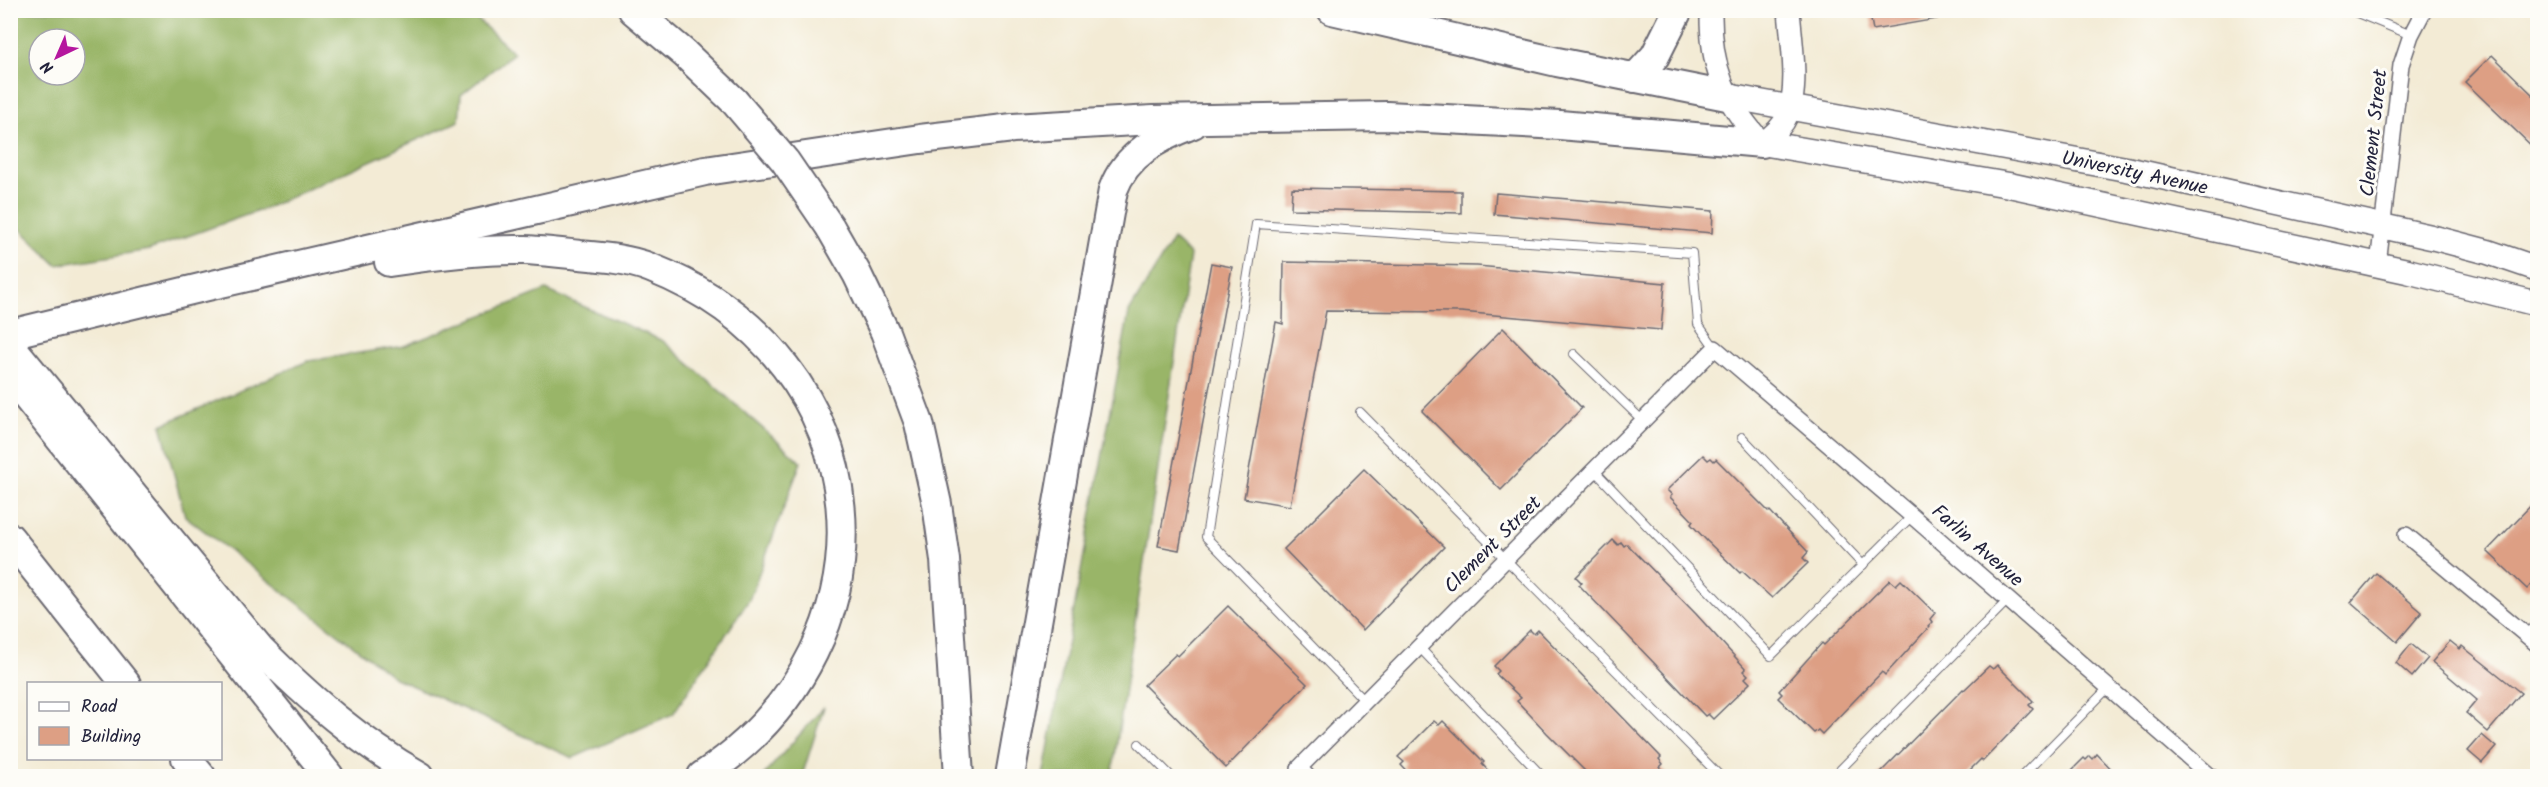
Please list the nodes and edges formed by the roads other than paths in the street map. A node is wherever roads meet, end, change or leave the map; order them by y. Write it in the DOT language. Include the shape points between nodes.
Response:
graph roads {
  1 [pos="633,10"];
  2 [pos="1332,10"];
  3 [pos="1678,10"];
  4 [pos="1712,10"];
  5 [pos="1789,10"];
  6 [pos="2350,10"];
  7 [pos="2424,10"];
  8 [pos="2411,35"];
  9 [pos="1635,78"];
  10 [pos="1727,96"];
  11 [pos="1790,108"];
  12 [pos="1208,119"];
  13 [pos="1762,143"];
  14 [pos="2383,226"];
  15 [pos="303,265"];
  16 [pos="2378,265"];
  17 [pos="2538,269"];
  18 [pos="208,286"];
  19 [pos="2538,304"];
  20 [pos="10,314"];
  21 [pos="10,334"];
  22 [pos="10,345"];
  23 [pos="1715,348"];
  24 [pos="1574,354"];
  25 [pos="10,376"];
  26 [pos="46,405"];
  27 [pos="1360,412"];
  28 [pos="1642,422"];
  29 [pos="1742,438"];
  30 [pos="1594,470"];
  31 [pos="1912,516"];
  32 [pos="2406,535"];
  33 [pos="10,538"];
  34 [pos="1505,560"];
  35 [pos="1863,565"];
  36 [pos="2008,600"];
  37 [pos="2538,623"];
  38 [pos="2532,641"];
  39 [pos="1419,647"];
  40 [pos="124,682"];
  41 [pos="2109,688"];
  42 [pos="1365,701"];
  43 [pos="1139,744"];
  44 [pos="187,760"];
  45 [pos="1303,772"];
  46 [pos="2209,776"];
  47 [pos="201,777"];
  48 [pos="329,777"];
  49 [pos="420,777"];
  50 [pos="702,777"];
  51 [pos="959,777"];
  52 [pos="1010,777"];
  53 [pos="1171,777"];
  54 [pos="1542,777"];
  55 [pos="1720,777"];
  56 [pos="1834,777"];
  57 [pos="2022,777"];
  1 -- 51 [label="highway, bridge" via="734,101 785,161 830,227 885,332 919,423 936,504 945,560"];
  2 -- 9 [label="highway"];
  3 -- 9 [label="highway" via="1658,52"];
  4 -- 10 [label="main road" via="1714,60"];
  5 -- 11 [label="main road" via="1793,73"];
  6 -- 8 [label="lane"];
  7 -- 8 [label="street, Clement Street"];
  8 -- 14 [label="street, Clement Street" via="2400,72"];
  9 -- 10 [label="highway"];
  10 -- 11 [label="main road, University Avenue"];
  10 -- 13 [label="main road"];
  11 -- 13 [label="main road" via="1783,124"];
  11 -- 14 [label="main road, University Avenue" via="2126,169"];
  12 -- 13 [label="highway" via="1445,119"];
  12 -- 15 [label="highway" via="1013,128 705,171"];
  12 -- 52 [label="highway" via="1144,148 1123,170 1113,190"];
  13 -- 16 [label="main road, University Avenue" via="2009,185"];
  14 -- 16 [label="street, Clement Street"];
  14 -- 17 [label="main road, University Avenue"];
  15 -- 18 [label="highway"];
  15 -- 50 [label="highway" via="525,250 608,258 650,267 696,290 755,330 788,367 822,430 837,482 842,531 839,573 830,615 802,677 762,729"];
  16 -- 19 [label="main road, University Avenue"];
  18 -- 20 [label="highway" via="155,283"];
  18 -- 21 [label="highway"];
  22 -- 26 [label="highway"];
  23 -- 28 [label="street, Clement Street"];
  23 -- 31 [label="street, Farlin Avenue"];
  23 -- 42 [label="lane" via="1698,324 1692,253 1256,224 1206,537"];
  24 -- 28 [label="lane"];
  25 -- 26 [label="highway"];
  26 -- 48 [label="highway"];
  26 -- 49 [label="highway" via="260,649 336,721"];
  27 -- 34 [label="lane"];
  28 -- 30 [label="street, Clement Street"];
  29 -- 35 [label="lane"];
  30 -- 34 [label="street, Clement Street"];
  30 -- 35 [label="lane" via="1771,656"];
  31 -- 35 [label="lane"];
  31 -- 36 [label="street, Farlin Avenue"];
  32 -- 38 [label="street"];
  33 -- 40 [label="highway"];
  34 -- 39 [label="street, Clement Street"];
  34 -- 55 [label="lane"];
  36 -- 41 [label="street, Farlin Avenue"];
  36 -- 56 [label="lane"];
  37 -- 38 [label="lane"];
  39 -- 42 [label="street, Clement Street"];
  39 -- 54 [label="lane"];
  41 -- 46 [label="street, Farlin Avenue"];
  41 -- 57 [label="lane"];
  42 -- 45 [label="street, Clement Street"];
  43 -- 53 [label="lane"];
  44 -- 47 [label="highway"];
}
